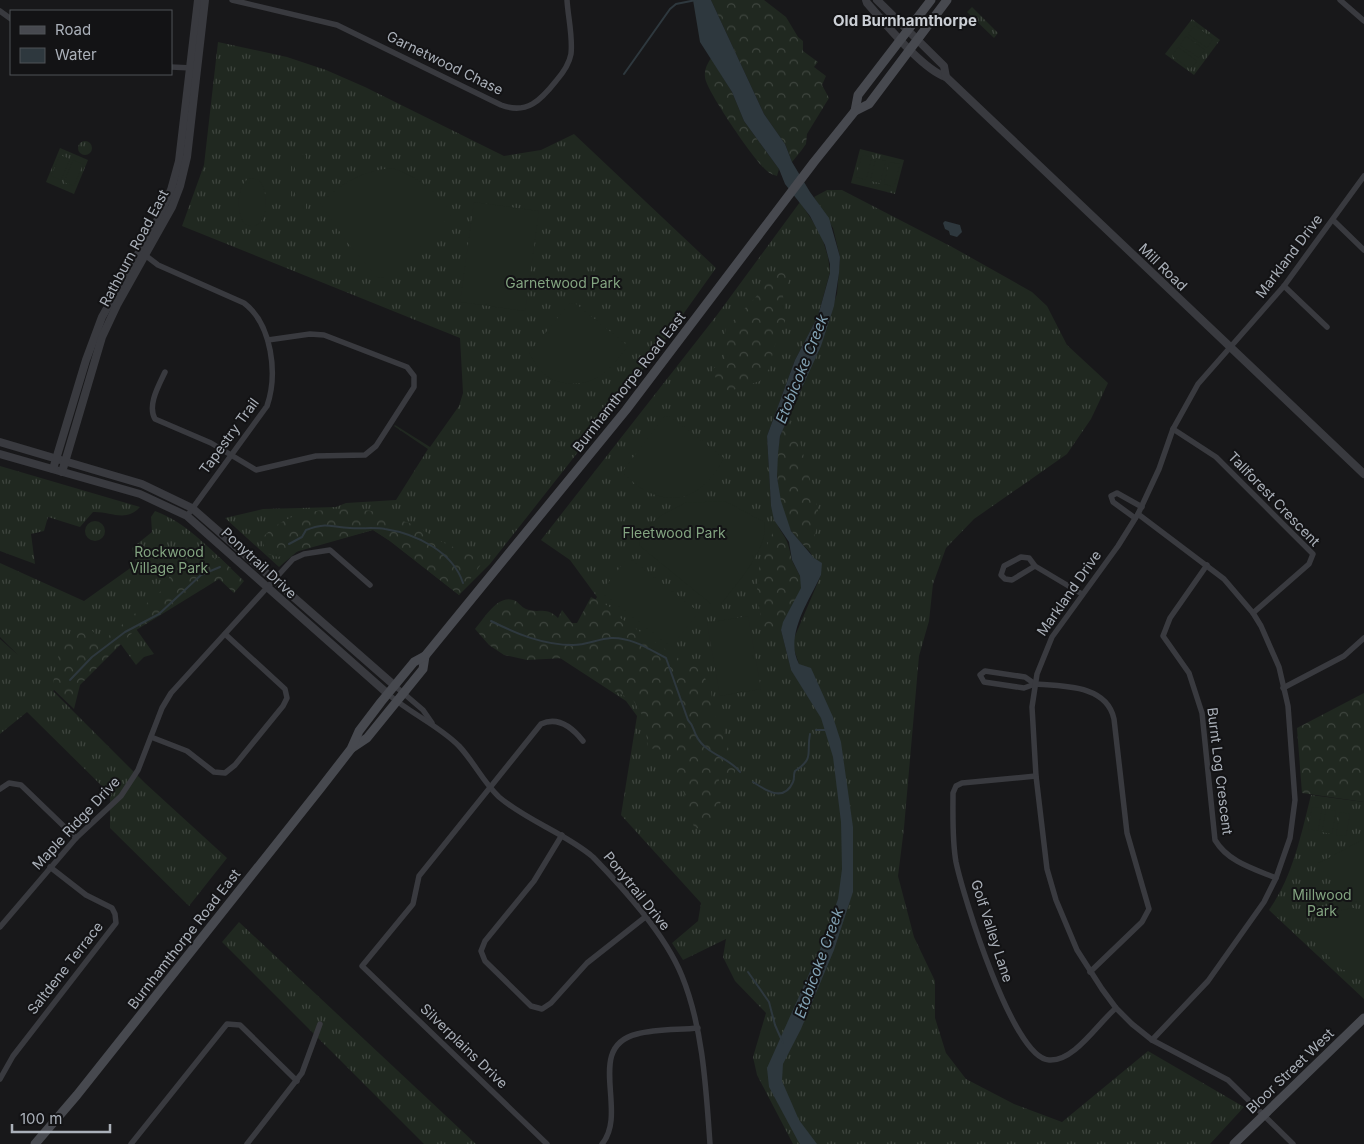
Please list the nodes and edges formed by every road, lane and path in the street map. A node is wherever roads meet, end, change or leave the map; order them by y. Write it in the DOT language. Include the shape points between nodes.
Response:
graph roads {
  1 [pos="198,0"];
  2 [pos="205,0"];
  3 [pos="232,0"];
  4 [pos="567,0"];
  5 [pos="866,0"];
  6 [pos="877,0"];
  7 [pos="931,0"];
  8 [pos="947,0"];
  9 [pos="1340,0"];
  10 [pos="3,13"];
  11 [pos="0,20"];
  12 [pos="1364,21"];
  13 [pos="908,31"];
  14 [pos="902,40"];
  15 [pos="918,40"];
  16 [pos="910,50"];
  17 [pos="172,67"];
  18 [pos="193,68"];
  19 [pos="946,77"];
  20 [pos="855,111"];
  21 [pos="1364,176"];
  22 [pos="1332,220"];
  23 [pos="1364,250"];
  24 [pos="145,255"];
  25 [pos="1284,286"];
  26 [pos="1327,327"];
  27 [pos="268,340"];
  28 [pos="1230,348"];
  29 [pos="165,372"];
  30 [pos="1174,429"];
  31 [pos="0,442"];
  32 [pos="0,454"];
  33 [pos="231,455"];
  34 [pos="56,458"];
  35 [pos="65,461"];
  36 [pos="53,469"];
  37 [pos="62,472"];
  38 [pos="1364,474"];
  39 [pos="1142,507"];
  40 [pos="192,508"];
  41 [pos="187,516"];
  42 [pos="1137,516"];
  43 [pos="1207,565"];
  44 [pos="1035,566"];
  45 [pos="275,579"];
  46 [pos="370,585"];
  47 [pos="267,588"];
  48 [pos="1082,594"];
  49 [pos="1253,613"];
  50 [pos="225,634"];
  51 [pos="1364,638"];
  52 [pos="425,656"];
  53 [pos="1035,684"];
  54 [pos="395,686"];
  55 [pos="1283,688"];
  56 [pos="402,692"];
  57 [pos="388,694"];
  58 [pos="396,701"];
  59 [pos="432,723"];
  60 [pos="151,737"];
  61 [pos="583,741"];
  62 [pos="351,749"];
  63 [pos="1036,776"];
  64 [pos="490,787"];
  65 [pos="0,789"];
  66 [pos="562,835"];
  67 [pos="76,838"];
  68 [pos="50,867"];
  69 [pos="1276,878"];
  70 [pos="644,918"];
  71 [pos="0,927"];
  72 [pos="1090,972"];
  73 [pos="1116,1008"];
  74 [pos="1364,1018"];
  75 [pos="320,1024"];
  76 [pos="698,1028"];
  77 [pos="1152,1040"];
  78 [pos="0,1079"];
  79 [pos="297,1081"];
  80 [pos="1264,1114"];
  81 [pos="35,1144"];
  82 [pos="131,1144"];
  83 [pos="247,1144"];
  84 [pos="547,1144"];
  85 [pos="602,1144"];
  86 [pos="710,1144"];
  87 [pos="1234,1144"];
  88 [pos="1293,1144"];
  1 -- 18 [label="street, Rathburn Road East"];
  2 -- 18 [label="street, Rathburn Road East"];
  3 -- 4 [label="street, Garnetwood Chase" via="337,25 514,109 537,103 568,66 571,46"];
  5 -- 14 [label="street, Mill Road"];
  6 -- 13 [label="street, Mill Road"];
  7 -- 13 [label="main road"];
  8 -- 15 [label="main road"];
  9 -- 12 [label="street"];
  10 -- 11 [label="street"];
  13 -- 14 [label="main road"];
  13 -- 15 [label="street, Mill Road"];
  14 -- 16 [label="street, Mill Road"];
  14 -- 20 [label="main road" via="858,95"];
  15 -- 16 [label="main road"];
  15 -- 19 [label="street, Mill Road" via="944,66"];
  16 -- 19 [label="street, Mill Road"];
  16 -- 20 [label="main road" via="869,104"];
  17 -- 18 [label="street"];
  18 -- 24 [label="street, Rathburn Road East" via="187,157 180,186"];
  18 -- 34 [label="street, Rathburn Road East" via="179,162 171,190 102,317"];
  19 -- 28 [label="street, Mill Road"];
  20 -- 52 [label="main road, Burnhamthorpe Road East" via="626,410"];
  21 -- 22 [label="street, Markland Drive"];
  22 -- 23 [label="street"];
  22 -- 25 [label="street, Markland Drive"];
  24 -- 27 [label="street, Tapestry Trail" via="158,265 253,309"];
  24 -- 35 [label="street, Rathburn Road East" via="102,337"];
  25 -- 26 [label="street"];
  25 -- 28 [label="street, Markland Drive"];
  27 -- 33 [label="street, Tapestry Trail" via="272,381 270,397 259,419"];
  27 -- 33 [label="street" via="310,334 333,338 408,367 414,376 414,387 376,446 368,453 316,456 258,470 251,469"];
  28 -- 30 [label="street, Markland Drive" via="1198,384"];
  28 -- 38 [label="street, Mill Road"];
  29 -- 33 [label="street" via="152,407 156,419"];
  30 -- 39 [label="street, Markland Drive"];
  30 -- 49 [label="street, Tallforest Crescent" via="1216,457 1313,554 1305,568"];
  31 -- 34 [label="street"];
  32 -- 36 [label="street, Ponytrail Drive"];
  33 -- 40 [label="street, Tapestry Trail"];
  34 -- 35 [label="street, Ponytrail Drive"];
  34 -- 36 [label="street, Rathburn Road East"];
  35 -- 37 [label="street, Rathburn Road East"];
  35 -- 40 [label="street, Ponytrail Drive" via="142,484"];
  36 -- 37 [label="street, Ponytrail Drive"];
  37 -- 41 [label="street, Ponytrail Drive" via="152,498"];
  39 -- 42 [label="street, Markland Drive"];
  39 -- 42 [label="street" via="1117,493 1111,496 1112,501"];
  40 -- 41 [label="street, Tapestry Trail"];
  40 -- 45 [label="street, Ponytrail Drive"];
  41 -- 47 [label="street, Ponytrail Drive"];
  42 -- 43 [label="street"];
  42 -- 48 [label="street, Markland Drive"];
  43 -- 49 [label="street" via="1224,579"];
  43 -- 69 [label="street, Burnt Log Crescent" via="1170,618 1163,636 1189,673 1202,713 1215,840 1221,850 1234,859"];
  44 -- 44 [label="street" via="1012,580 1001,575 1004,566 1023,557 1029,558"];
  44 -- 48 [label="street"];
  45 -- 46 [label="street, Maple Ridge Drive" via="296,557 326,549"];
  45 -- 47 [label="street, Maple Ridge Drive"];
  45 -- 54 [label="street, Ponytrail Drive"];
  47 -- 50 [label="street, Maple Ridge Drive"];
  47 -- 57 [label="street, Ponytrail Drive"];
  48 -- 53 [label="street, Markland Drive" via="1052,637"];
  49 -- 55 [label="street" via="1279,667"];
  50 -- 60 [label="street, Maple Ridge Drive" via="170,693"];
  50 -- 60 [label="street" via="285,689 287,698 283,706 225,773 214,772 187,751"];
  51 -- 55 [label="street" via="1344,656"];
  52 -- 54 [label="main road, Burnhamthorpe Road East" via="414,662"];
  52 -- 56 [label="main road, Burnhamthorpe Road East" via="422,669"];
  53 -- 53 [label="street" via="1025,677 986,671 980,675 987,682 1024,688"];
  53 -- 63 [label="street, Markland Drive" via="1032,718"];
  53 -- 72 [label="street" via="1093,692 1109,705 1114,719 1127,833 1149,909 1142,922"];
  54 -- 56 [label="street, Ponytrail Drive"];
  54 -- 57 [label="main road, Burnhamthorpe Road East"];
  55 -- 69 [label="street" via="1288,706 1295,800 1290,838"];
  56 -- 58 [label="main road, Burnhamthorpe Road East"];
  56 -- 59 [label="street, Ponytrail Drive" via="423,710"];
  57 -- 58 [label="street, Ponytrail Drive"];
  57 -- 62 [label="main road, Burnhamthorpe Road East" via="359,731"];
  58 -- 59 [label="street, Ponytrail Drive"];
  58 -- 62 [label="main road, Burnhamthorpe Road East" via="367,738"];
  59 -- 64 [label="street, Ponytrail Drive" via="460,748"];
  60 -- 67 [label="street, Maple Ridge Drive" via="138,770 120,796"];
  61 -- 64 [label="street" via="575,730 557,720 541,724"];
  62 -- 81 [label="main road, Burnhamthorpe Road East"];
  63 -- 72 [label="street, Markland Drive" via="1047,868 1056,900"];
  63 -- 73 [label="street, Golf Valley Lane" via="962,783 952,793 957,863 992,978 1017,1028 1043,1060 1069,1055"];
  64 -- 66 [label="street, Ponytrail Drive" via="513,807"];
  64 -- 84 [label="street, Silverplains Drive" via="419,876 413,904 362,966"];
  65 -- 67 [label="street" via="9,783 22,784"];
  66 -- 70 [label="street, Ponytrail Drive" via="593,857"];
  66 -- 70 [label="street" via="534,881 485,941 481,951 485,961 532,1006 542,1009 587,963"];
  67 -- 68 [label="street, Maple Ridge Drive"];
  68 -- 71 [label="street, Maple Ridge Drive"];
  68 -- 78 [label="street, Saltdene Terrace" via="86,896 112,908 116,922 13,1056"];
  69 -- 77 [label="street" via="1264,902 1208,980"];
  70 -- 76 [label="street, Ponytrail Drive" via="681,974"];
  72 -- 73 [label="street, Markland Drive"];
  73 -- 77 [label="street, Markland Drive"];
  74 -- 80 [label="main road, Bloor Street West"];
  75 -- 79 [label="street"];
  76 -- 85 [label="street" via="637,1034 612,1052 609,1070 611,1130"];
  76 -- 86 [label="street, Ponytrail Drive"];
  77 -- 80 [label="street, Markland Drive" via="1228,1080"];
  79 -- 82 [label="street" via="240,1025 227,1024"];
  79 -- 83 [label="street"];
  80 -- 87 [label="main road, Bloor Street West"];
  80 -- 88 [label="street, Markland Drive"];
}
